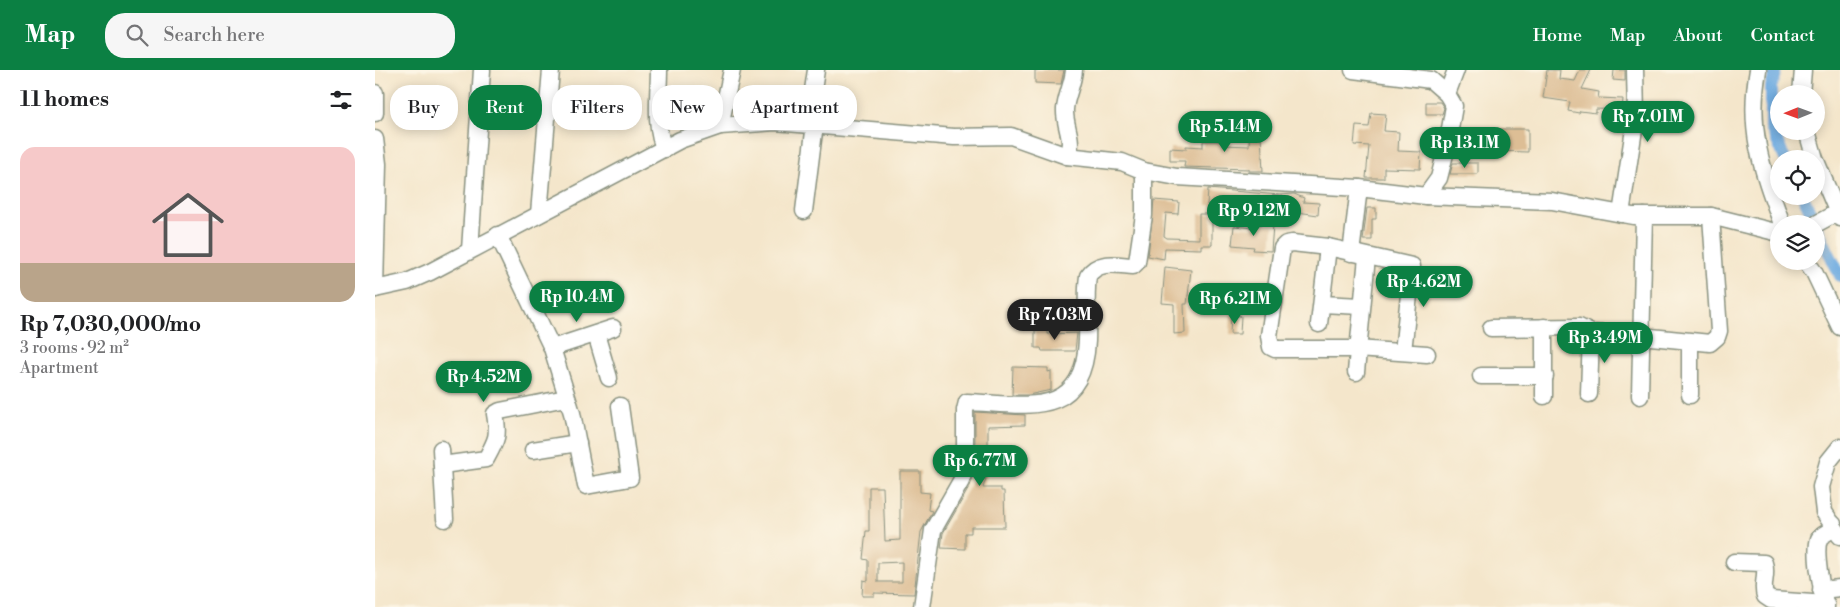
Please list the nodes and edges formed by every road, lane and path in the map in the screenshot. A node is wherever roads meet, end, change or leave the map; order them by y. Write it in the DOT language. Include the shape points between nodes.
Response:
graph roads {
  1 [pos="482,70"];
  2 [pos="551,70"];
  3 [pos="659,70"];
  4 [pos="731,70"];
  5 [pos="816,70"];
  6 [pos="1074,70"];
  7 [pos="1456,70"];
  8 [pos="1635,70"];
  9 [pos="1758,70"];
  10 [pos="1803,70"];
  11 [pos="1363,71"];
  12 [pos="815,85"];
  13 [pos="1802,85"];
  14 [pos="375,93"];
  15 [pos="1447,94"];
  16 [pos="723,111"];
  17 [pos="375,113"];
  18 [pos="857,128"];
  19 [pos="709,130"];
  20 [pos="810,130"];
  21 [pos="375,139"];
  22 [pos="665,149"];
  23 [pos="1067,156"];
  24 [pos="1144,171"];
  25 [pos="1359,188"];
  26 [pos="1425,196"];
  27 [pos="1825,201"];
  28 [pos="803,211"];
  29 [pos="539,214"];
  30 [pos="1621,214"];
  31 [pos="1779,215"];
  32 [pos="1644,216"];
  33 [pos="1711,216"];
  34 [pos="1829,219"];
  35 [pos="1770,231"];
  36 [pos="498,235"];
  37 [pos="1328,247"];
  38 [pos="470,250"];
  39 [pos="1359,255"];
  40 [pos="1812,270"];
  41 [pos="375,289"];
  42 [pos="1322,304"];
  43 [pos="1361,306"];
  44 [pos="1319,324"];
  45 [pos="1544,327"];
  46 [pos="1840,327"];
  47 [pos="613,328"];
  48 [pos="1491,328"];
  49 [pos="1591,333"];
  50 [pos="596,334"];
  51 [pos="1641,336"];
  52 [pos="1689,342"];
  53 [pos="552,348"];
  54 [pos="1357,349"];
  55 [pos="1403,352"];
  56 [pos="1427,354"];
  57 [pos="1356,372"];
  58 [pos="1481,376"];
  59 [pos="1545,376"];
  60 [pos="609,378"];
  61 [pos="1589,394"];
  62 [pos="1690,395"];
  63 [pos="1545,396"];
  64 [pos="1640,396"];
  65 [pos="566,398"];
  66 [pos="620,406"];
  67 [pos="578,443"];
  68 [pos="1840,447"];
  69 [pos="441,449"];
  70 [pos="533,450"];
  71 [pos="442,466"];
  72 [pos="445,519"];
  73 [pos="1836,530"];
  74 [pos="1734,562"];
  75 [pos="1840,588"];
  76 [pos="1824,600"];
  77 [pos="922,607"];
  1 -- 38 [label="street"];
  2 -- 29 [label="street"];
  3 -- 22 [label="street" via="659,128"];
  4 -- 16 [label="street"];
  5 -- 12 [label="street"];
  6 -- 23 [label="street" via="1073,85 1065,107 1065,124 1071,139"];
  7 -- 15 [label="street"];
  8 -- 30 [label="street" via="1636,116"];
  9 -- 31 [label="street" via="1753,115 1758,157"];
  10 -- 13 [label="street"];
  11 -- 15 [label="street" via="1431,80"];
  14 -- 17 [label="street"];
  15 -- 26 [label="street" via="1454,106 1447,146 1439,178"];
  18 -- 23 [label="street" via="954,137 1011,136"];
  19 -- 22 [label="street"];
  20 -- 28 [label="street"];
  21 -- 41 [label="street" via="378,164"];
  22 -- 29 [label="street"];
  23 -- 24 [label="street" via="1122,162"];
  24 -- 25 [label="street" via="1177,177"];
  24 -- 77 [label="street" via="1144,215 1137,262 1133,266 1103,264 1088,276 1087,349 1076,383 1062,398 1027,406 967,402 965,468 933,530"];
  25 -- 26 [label="street"];
  25 -- 39 [label="street"];
  26 -- 30 [label="street" via="1552,201"];
  27 -- 34 [label="street"];
  29 -- 36 [label="street"];
  30 -- 32 [label="street"];
  32 -- 33 [label="street"];
  32 -- 51 [label="street"];
  33 -- 35 [label="street"];
  33 -- 52 [label="street" via="1719,331 1710,343"];
  36 -- 38 [label="street"];
  36 -- 53 [label="street"];
  37 -- 39 [label="street"];
  37 -- 42 [label="street"];
  37 -- 54 [label="street" via="1290,243 1282,248 1270,343 1275,349"];
  38 -- 41 [label="street" via="407,282"];
  39 -- 43 [label="street"];
  39 -- 55 [label="street" via="1411,266"];
  40 -- 46 [label="street"];
  42 -- 43 [label="street"];
  42 -- 44 [label="street"];
  43 -- 54 [label="street"];
  45 -- 48 [label="street"];
  45 -- 49 [label="street" via="1579,327"];
  45 -- 59 [label="street"];
  47 -- 50 [label="street"];
  49 -- 51 [label="street"];
  49 -- 61 [label="street"];
  50 -- 53 [label="street"];
  50 -- 60 [label="street"];
  51 -- 52 [label="street"];
  51 -- 64 [label="street"];
  52 -- 62 [label="street"];
  53 -- 65 [label="street"];
  54 -- 55 [label="street"];
  54 -- 57 [label="street"];
  55 -- 56 [label="street"];
  58 -- 59 [label="street"];
  59 -- 63 [label="street"];
  65 -- 67 [label="street"];
  65 -- 71 [label="street" via="500,411 495,414 499,434 487,458"];
  66 -- 67 [label="street" via="630,478 586,486"];
  67 -- 70 [label="street"];
  68 -- 73 [label="street" via="1828,462 1821,486 1824,512"];
  69 -- 71 [label="street"];
  71 -- 72 [label="street"];
  73 -- 76 [label="street" via="1823,534 1819,543"];
  74 -- 76 [label="street" via="1764,563 1763,589 1771,600"];
  75 -- 76 [label="street"];
}
